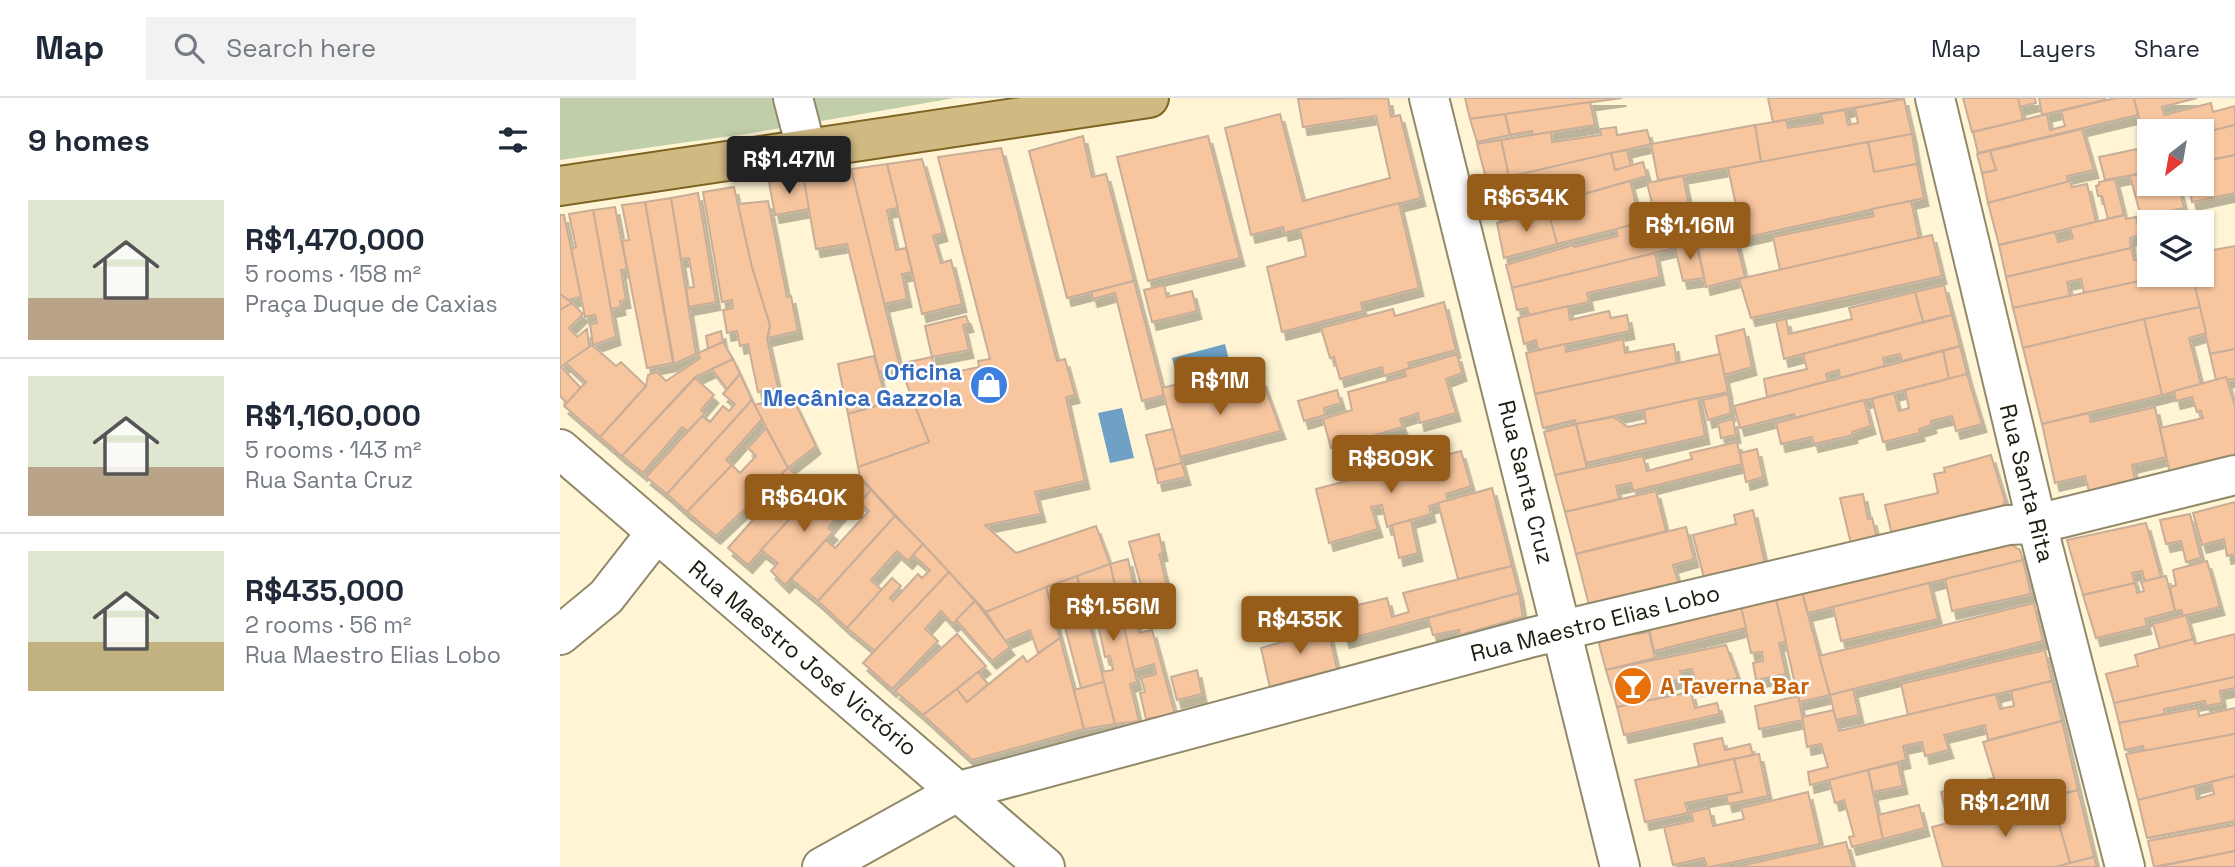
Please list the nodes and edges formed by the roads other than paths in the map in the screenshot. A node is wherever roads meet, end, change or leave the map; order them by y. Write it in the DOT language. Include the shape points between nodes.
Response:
graph roads {
  1 [pos="793,98"];
  2 [pos="1149,98"];
  3 [pos="1429,98"];
  4 [pos="1935,98"];
  5 [pos="807,152"];
  6 [pos="560,186"];
  7 [pos="560,449"];
  8 [pos="2235,475"];
  9 [pos="2037,524"];
  10 [pos="656,533"];
  11 [pos="1563,629"];
  12 [pos="560,635"];
  13 [pos="958,791"];
  14 [pos="822,867"];
  15 [pos="1045,867"];
  16 [pos="1620,867"];
  17 [pos="2125,867"];
  1 -- 5 [label="street"];
  2 -- 5 [label="main road"];
  3 -- 11 [label="street, Rua Santa Cruz"];
  4 -- 9 [label="street, Rua Santa Rita"];
  5 -- 6 [label="main road"];
  7 -- 10 [label="street, Rua Maestro José Victório"];
  8 -- 9 [label="street, Rua Maestro Elias Lobo"];
  9 -- 11 [label="street, Rua Maestro Elias Lobo" via="2008,525"];
  9 -- 17 [label="street, Rua Santa Rita"];
  10 -- 12 [label="street" via="606,597"];
  10 -- 13 [label="street, Rua Maestro José Victório"];
  11 -- 13 [label="street, Rua Maestro Elias Lobo"];
  11 -- 16 [label="street, Rua Santa Cruz"];
  13 -- 14 [label="street, Rua Maestro Elias Lobo"];
  13 -- 15 [label="street, Rua Maestro José Victório"];
}
